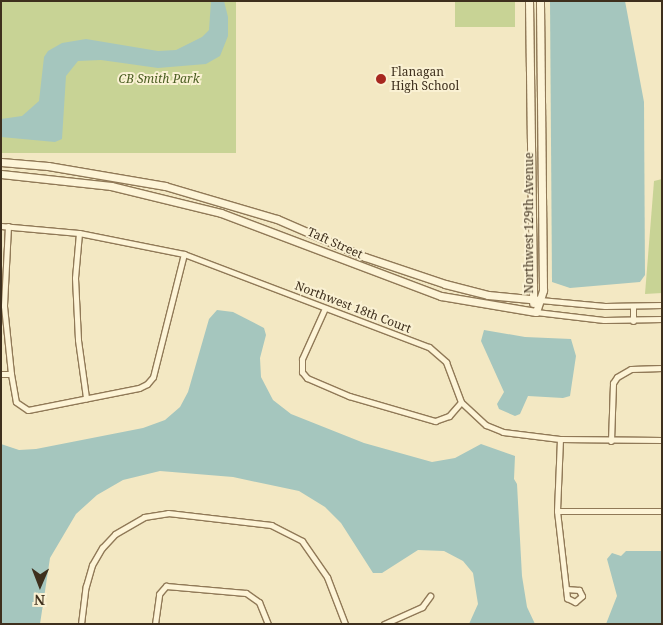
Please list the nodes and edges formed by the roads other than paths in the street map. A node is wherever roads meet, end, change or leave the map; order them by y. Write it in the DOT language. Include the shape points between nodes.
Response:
graph roads {
  1 [pos="530,1"];
  2 [pos="540,1"];
  3 [pos="540,32"];
  4 [pos="530,39"];
  5 [pos="1,162"];
  6 [pos="1,174"];
  7 [pos="1,226"];
  8 [pos="8,226"];
  9 [pos="79,233"];
  10 [pos="184,254"];
  11 [pos="365,257"];
  12 [pos="361,267"];
  13 [pos="532,299"];
  14 [pos="540,300"];
  15 [pos="662,305"];
  16 [pos="633,306"];
  17 [pos="325,308"];
  18 [pos="536,312"];
  19 [pos="662,319"];
  20 [pos="633,321"];
  21 [pos="662,368"];
  22 [pos="1,374"];
  23 [pos="11,374"];
  24 [pos="86,398"];
  25 [pos="461,402"];
  26 [pos="560,439"];
  27 [pos="662,440"];
  28 [pos="611,441"];
  29 [pos="557,511"];
  30 [pos="662,511"];
  31 [pos="566,589"];
  32 [pos="430,596"];
  33 [pos="81,624"];
  34 [pos="155,624"];
  35 [pos="268,624"];
  36 [pos="346,624"];
  37 [pos="384,624"];
  1 -- 4 [label="street, Northwest 129th Avenue"];
  2 -- 3 [label="street, Northwest 129th Avenue"];
  3 -- 4 [label="street"];
  3 -- 14 [label="street, Northwest 129th Avenue" via="543,290"];
  4 -- 13 [label="street, Northwest 129th Avenue"];
  5 -- 11 [label="street, Taft Street" via="48,166 165,186 277,219"];
  6 -- 12 [label="street, Taft Street" via="111,186 221,212 283,233"];
  7 -- 8 [label="street, Northwest 18th Court"];
  8 -- 9 [label="street, Northwest 18th Court"];
  8 -- 23 [label="street" via="4,306"];
  9 -- 10 [label="street, Northwest 18th Court"];
  9 -- 24 [label="street" via="75,278 78,340"];
  10 -- 17 [label="street, Northwest 18th Court"];
  10 -- 24 [label="street" via="153,377 139,388"];
  11 -- 12 [label="street"];
  11 -- 13 [label="street, Taft Street" via="488,295"];
  12 -- 18 [label="street, Taft Street" via="441,296"];
  13 -- 14 [label="street, Taft Street"];
  13 -- 18 [label="street, Northwest 129th Avenue"];
  14 -- 16 [label="street, Taft Street" via="572,305"];
  14 -- 18 [label="street, Northwest 129th Avenue"];
  15 -- 16 [label="street, Taft Street"];
  16 -- 20 [label="street"];
  17 -- 25 [label="street, Northwest 18th Court" via="429,347 446,362"];
  17 -- 25 [label="street" via="302,359 302,372 307,378 349,396 435,421 448,416"];
  18 -- 20 [label="street, Taft Street"];
  19 -- 20 [label="street, Taft Street"];
  21 -- 28 [label="street" via="631,369 617,377"];
  22 -- 23 [label="street"];
  23 -- 24 [label="street" via="16,402 22,408 36,409"];
  25 -- 26 [label="street, Northwest 18th Court" via="486,425 503,432"];
  26 -- 28 [label="street, Northwest 18th Court"];
  26 -- 29 [label="street"];
  27 -- 28 [label="street, Northwest 18th Court"];
  29 -- 30 [label="street"];
  29 -- 31 [label="street"];
  32 -- 37 [label="street" via="422,607"];
  33 -- 36 [label="street" via="86,586 102,548 115,534 144,516 168,513 271,525 302,541 327,577"];
  34 -- 35 [label="street" via="162,590 166,586 246,593 255,597"];
}
